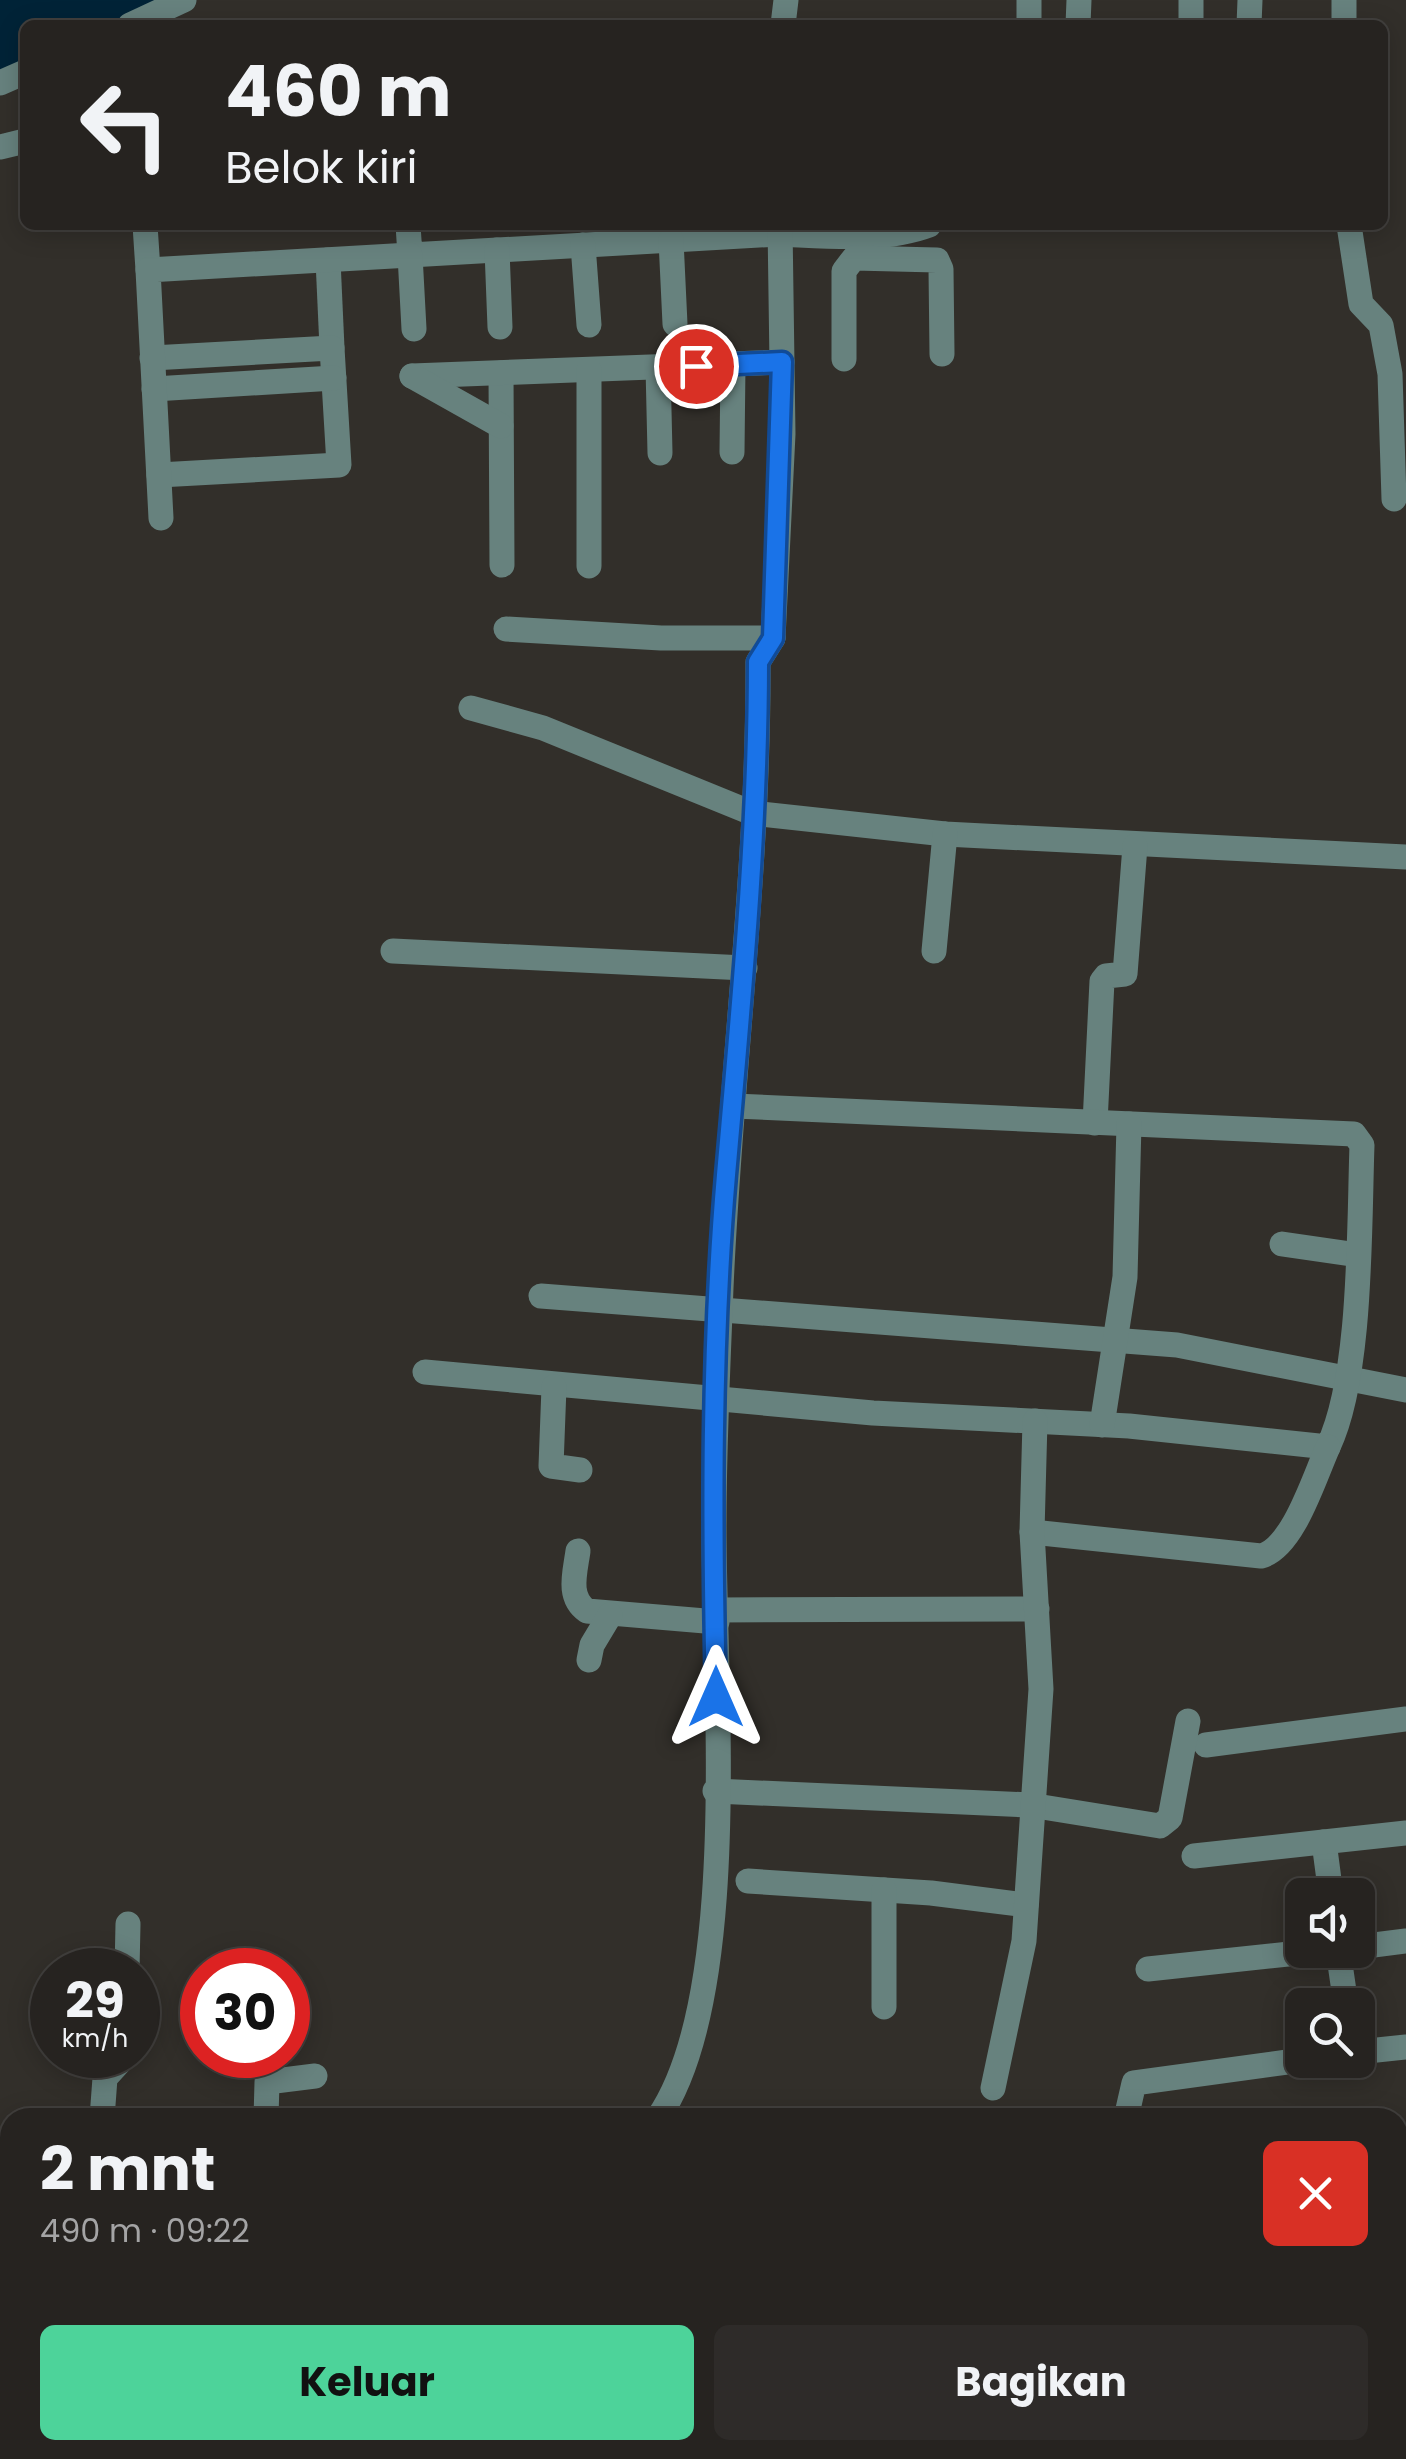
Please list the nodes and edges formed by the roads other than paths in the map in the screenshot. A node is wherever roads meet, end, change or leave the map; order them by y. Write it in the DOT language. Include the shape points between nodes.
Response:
graph roads {
  1 [pos="184,0"];
  2 [pos="141,20"];
  3 [pos="145,230"];
  4 [pos="408,230"];
  5 [pos="476,230"];
  6 [pos="779,230"];
  7 [pos="838,230"];
  8 [pos="920,230"];
  9 [pos="1350,230"];
  10 [pos="671,240"];
  11 [pos="582,245"];
  12 [pos="486,251"];
  13 [pos="410,255"];
  14 [pos="913,258"];
  15 [pos="328,260"];
  16 [pos="148,270"];
  17 [pos="675,324"];
  18 [pos="588,325"];
  19 [pos="1394,325"];
  20 [pos="500,327"];
  21 [pos="414,329"];
  22 [pos="332,348"];
  23 [pos="942,354"];
  24 [pos="152,358"];
  25 [pos="844,359"];
  26 [pos="782,362"];
  27 [pos="733,364"];
  28 [pos="658,367"];
  29 [pos="590,370"];
  30 [pos="501,373"];
  31 [pos="1398,374"];
  32 [pos="334,378"];
  33 [pos="154,388"];
  34 [pos="501,426"];
  35 [pos="732,452"];
  36 [pos="660,453"];
  37 [pos="1399,460"];
  38 [pos="159,476"];
  39 [pos="1394,499"];
  40 [pos="161,518"];
  41 [pos="502,565"];
  42 [pos="589,566"];
  43 [pos="506,629"];
  44 [pos="773,638"];
  45 [pos="471,708"];
  46 [pos="752,813"];
  47 [pos="945,834"];
  48 [pos="1135,846"];
  49 [pos="1406,857"];
  50 [pos="393,951"];
  51 [pos="934,951"];
  52 [pos="744,968"];
  53 [pos="734,1106"];
  54 [pos="1095,1123"];
  55 [pos="1129,1124"];
  56 [pos="1282,1244"];
  57 [pos="1358,1255"];
  58 [pos="541,1296"];
  59 [pos="720,1306"];
  60 [pos="1117,1339"];
  61 [pos="426,1372"];
  62 [pos="1346,1375"];
  63 [pos="554,1387"];
  64 [pos="1406,1390"];
  65 [pos="717,1396"];
  66 [pos="1035,1421"];
  67 [pos="1102,1425"];
  68 [pos="1328,1447"];
  69 [pos="580,1470"];
  70 [pos="1032,1532"];
  71 [pos="578,1551"];
  72 [pos="1037,1609"];
  73 [pos="610,1615"];
  74 [pos="716,1616"];
  75 [pos="589,1660"];
  76 [pos="1406,1719"];
  77 [pos="1188,1721"];
  78 [pos="1206,1745"];
  79 [pos="716,1792"];
  80 [pos="1030,1805"];
  81 [pos="1406,1833"];
  82 [pos="1324,1842"];
  83 [pos="1194,1856"];
  84 [pos="1329,1878"];
  85 [pos="748,1881"];
  86 [pos="884,1890"];
  87 [pos="1026,1905"];
  88 [pos="128,1924"];
  89 [pos="1406,1941"];
  90 [pos="1375,1944"];
  91 [pos="127,1948"];
  92 [pos="1285,1954"];
  93 [pos="1148,1969"];
  94 [pos="884,2007"];
  95 [pos="1406,2047"];
  96 [pos="1375,2050"];
  97 [pos="1285,2062"];
  98 [pos="315,2076"];
  99 [pos="106,2078"];
  100 [pos="993,2088"];
  101 [pos="103,2108"];
  102 [pos="266,2108"];
  103 [pos="664,2108"];
  104 [pos="1128,2108"];
  1 -- 2 [label="street"];
  3 -- 16 [label="street"];
  4 -- 13 [label="street"];
  5 -- 12 [label="street"];
  6 -- 7 [label="street"];
  6 -- 10 [label="street"];
  6 -- 26 [label="street"];
  8 -- 14 [label="street"];
  9 -- 19 [label="street" via="1361,304"];
  10 -- 11 [label="street"];
  10 -- 17 [label="street"];
  11 -- 12 [label="street"];
  11 -- 18 [label="street"];
  12 -- 13 [label="street"];
  12 -- 20 [label="street"];
  13 -- 15 [label="street"];
  13 -- 21 [label="street"];
  14 -- 23 [label="street" via="936,260 941,269"];
  14 -- 25 [label="street" via="846,263"];
  15 -- 16 [label="street"];
  15 -- 22 [label="street"];
  16 -- 24 [label="street"];
  19 -- 31 [label="street"];
  22 -- 24 [label="street"];
  22 -- 32 [label="street"];
  24 -- 33 [label="street"];
  26 -- 27 [label="street"];
  26 -- 44 [label="street"];
  27 -- 28 [label="street"];
  27 -- 35 [label="street"];
  28 -- 29 [label="street"];
  28 -- 36 [label="street"];
  29 -- 30 [label="street"];
  29 -- 42 [label="street"];
  30 -- 34 [label="street"];
  30 -- 34 [label="street" via="412,376"];
  31 -- 37 [label="street"];
  32 -- 33 [label="street"];
  32 -- 38 [label="street" via="338,465"];
  33 -- 38 [label="street"];
  34 -- 41 [label="street"];
  37 -- 39 [label="street"];
  38 -- 40 [label="street"];
  43 -- 44 [label="street"];
  44 -- 46 [label="street" via="758,662"];
  45 -- 46 [label="street" via="543,728"];
  46 -- 47 [label="street"];
  46 -- 52 [label="street"];
  47 -- 48 [label="street"];
  47 -- 51 [label="street"];
  48 -- 49 [label="street"];
  48 -- 54 [label="street" via="1125,974 1102,981"];
  50 -- 52 [label="street"];
  52 -- 53 [label="street"];
  53 -- 54 [label="street"];
  53 -- 59 [label="street"];
  54 -- 55 [label="street"];
  55 -- 57 [label="street" via="1354,1134 1362,1145"];
  55 -- 60 [label="street"];
  56 -- 57 [label="street"];
  57 -- 62 [label="street"];
  58 -- 59 [label="street"];
  59 -- 60 [label="street"];
  59 -- 65 [label="street"];
  60 -- 62 [label="street"];
  60 -- 67 [label="street"];
  61 -- 63 [label="street"];
  62 -- 64 [label="street"];
  62 -- 68 [label="street" via="1340,1422"];
  63 -- 65 [label="street"];
  63 -- 69 [label="street" via="551,1466"];
  65 -- 66 [label="street"];
  65 -- 74 [label="street"];
  66 -- 67 [label="street"];
  66 -- 70 [label="street"];
  67 -- 68 [label="street"];
  68 -- 70 [label="street" via="1286,1540 1274,1552 1260,1556"];
  70 -- 72 [label="street"];
  71 -- 73 [label="street" via="577,1604"];
  72 -- 74 [label="street"];
  72 -- 80 [label="street" via="1042,1688"];
  73 -- 74 [label="street"];
  73 -- 75 [label="street"];
  74 -- 79 [label="street"];
  76 -- 78 [label="street"];
  77 -- 80 [label="street" via="1170,1818 1162,1825"];
  79 -- 80 [label="street"];
  79 -- 103 [label="street" via="699,2020"];
  80 -- 87 [label="street"];
  81 -- 82 [label="street"];
  82 -- 83 [label="street"];
  82 -- 84 [label="street"];
  85 -- 86 [label="street"];
  86 -- 87 [label="street"];
  86 -- 94 [label="street"];
  87 -- 100 [label="street" via="1014,2001"];
  88 -- 91 [label="street"];
  89 -- 90 [label="street"];
  92 -- 93 [label="street"];
  95 -- 96 [label="street"];
  97 -- 104 [label="street" via="1134,2083"];
  98 -- 102 [label="street" via="267,2082"];
  99 -- 101 [label="street"];
}
